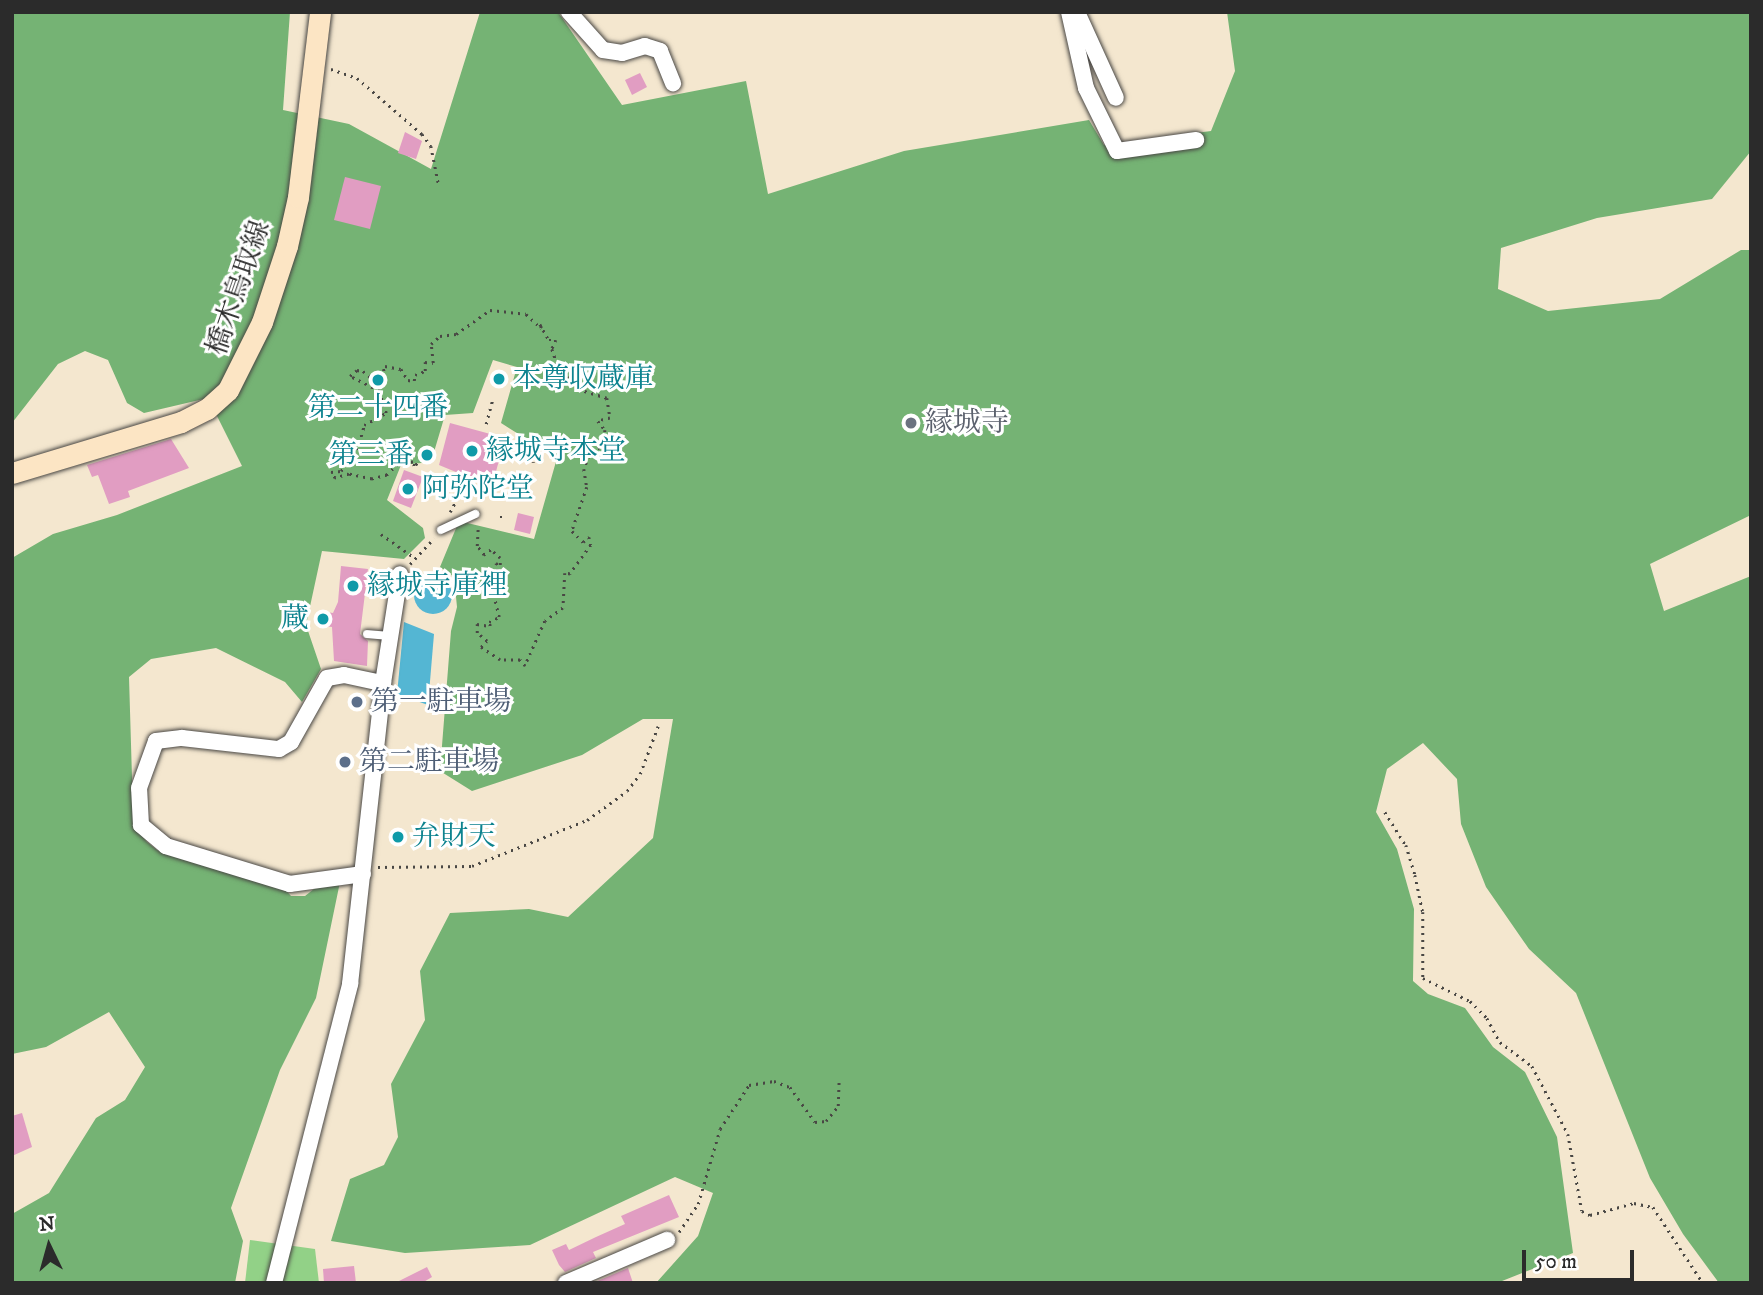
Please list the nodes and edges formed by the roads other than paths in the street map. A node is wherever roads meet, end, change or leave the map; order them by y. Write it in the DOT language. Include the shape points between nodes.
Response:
graph roads {
  1 [pos="320,12"];
  2 [pos="569,12"];
  3 [pos="1069,12"];
  4 [pos="1077,12"];
  5 [pos="673,83"];
  6 [pos="1116,98"];
  7 [pos="1196,140"];
  8 [pos="12,473"];
  9 [pos="475,514"];
  10 [pos="441,530"];
  11 [pos="400,574"];
  12 [pos="367,634"];
  13 [pos="389,636"];
  14 [pos="383,683"];
  15 [pos="363,871"];
  16 [pos="667,1240"];
  17 [pos="274,1283"];
  18 [pos="566,1283"];
  1 -- 8 [label="main road, 橋木鳥取線" via="298,197 287,246 262,321 228,390 207,409 181,422"];
  2 -- 5 [label="street" via="603,50 622,53 645,47 660,51"];
  3 -- 7 [label="street" via="1086,88 1117,150"];
  4 -- 6 [label="street"];
  9 -- 10 [label="lane"];
  11 -- 13 [label="street"];
  12 -- 13 [label="lane"];
  13 -- 14 [label="street"];
  14 -- 15 [label="street"];
  14 -- 15 [label="street" via="344,675 327,678 291,742 279,749 182,738 156,741 139,788 141,825 166,846 290,884"];
  15 -- 17 [label="street" via="351,984"];
  16 -- 18 [label="street"];
}
